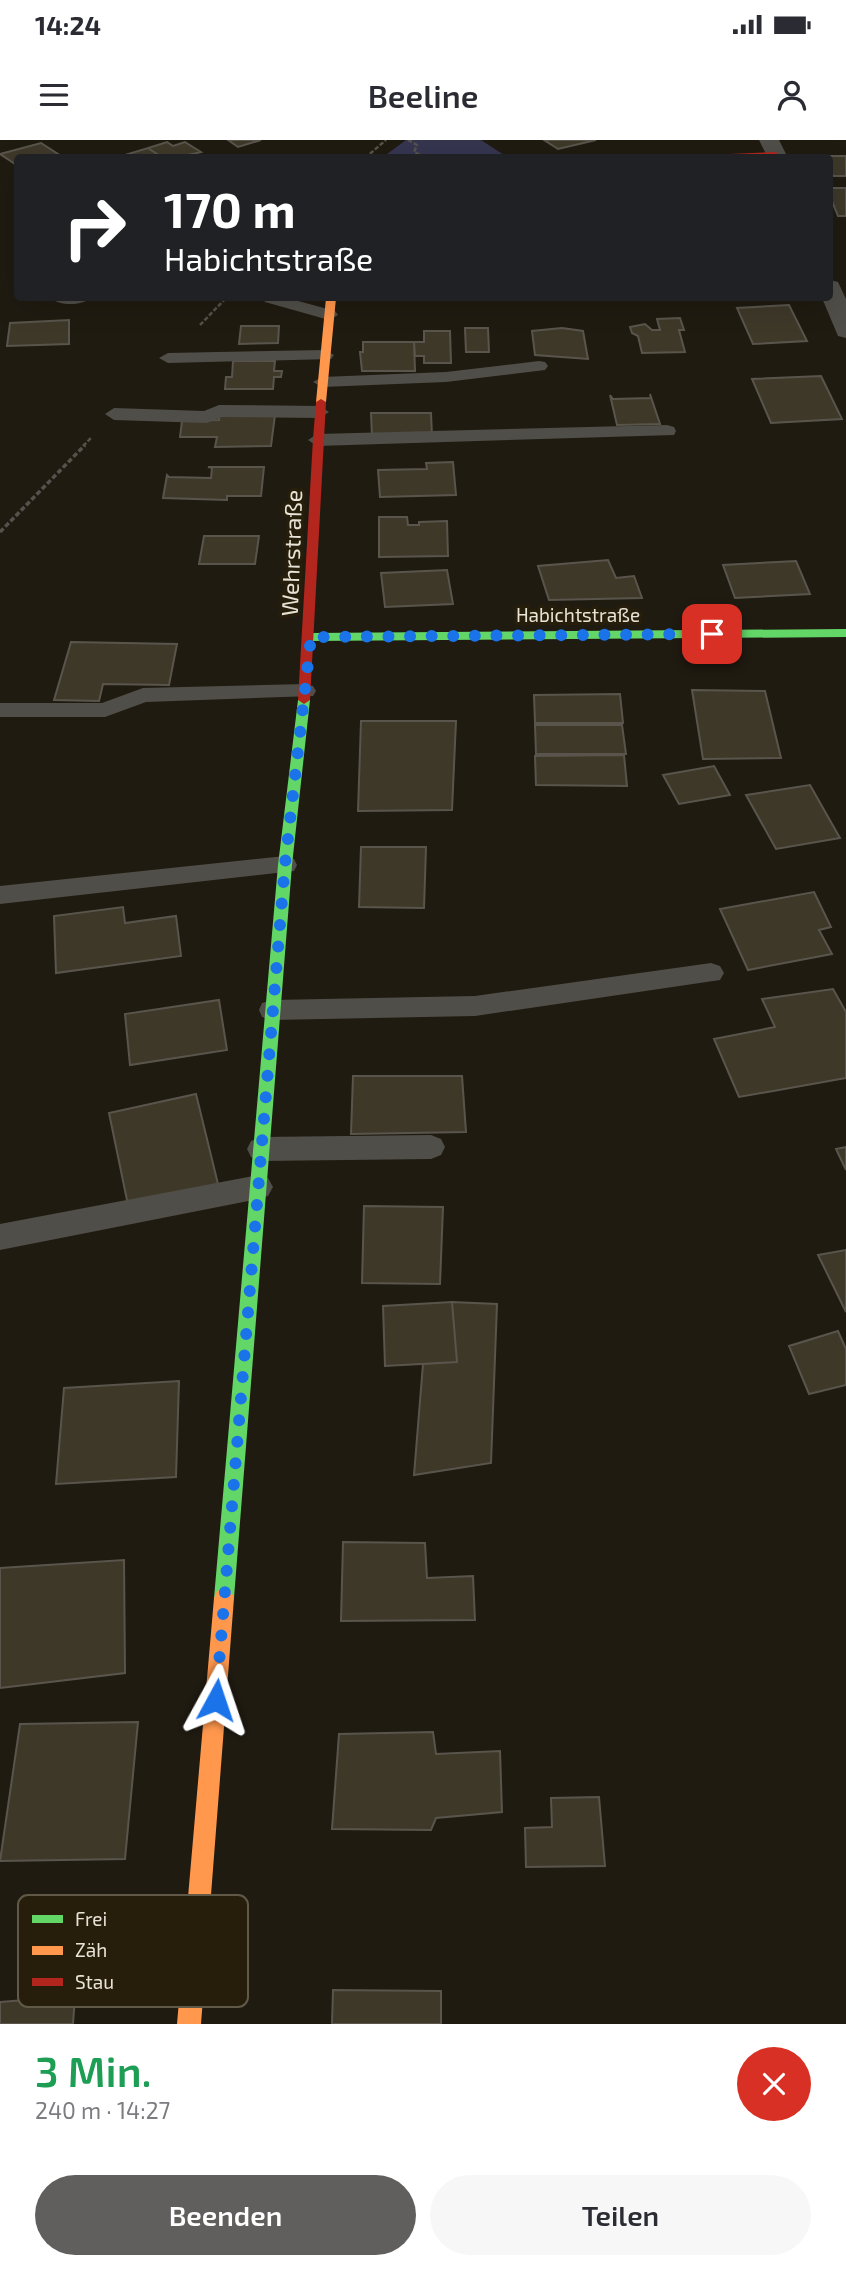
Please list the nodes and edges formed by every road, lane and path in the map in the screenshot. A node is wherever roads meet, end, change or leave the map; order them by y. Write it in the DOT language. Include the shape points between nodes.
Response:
graph roads {
  1 [pos="386,140"];
  2 [pos="408,140"];
  3 [pos="774,151"];
  4 [pos="370,154"];
  5 [pos="418,154"];
  6 [pos="745,154"];
  7 [pos="833,295"];
  8 [pos="293,301"];
  9 [pos="330,306"];
  10 [pos="846,331"];
  11 [pos="325,355"];
  12 [pos="168,358"];
  13 [pos="539,366"];
  14 [pos="322,382"];
  15 [pos="320,412"];
  16 [pos="114,414"];
  17 [pos="667,431"];
  18 [pos="317,440"];
  19 [pos="846,632"];
  20 [pos="311,637"];
  21 [pos="305,691"];
  22 [pos="0,710"];
  23 [pos="285,864"];
  24 [pos="0,895"];
  25 [pos="711,973"];
  26 [pos="272,1010"];
  27 [pos="430,1147"];
  28 [pos="261,1149"];
  29 [pos="258,1187"];
  30 [pos="0,1237"];
  31 [pos="200,1895"];
  1 -- 4 [label="path"];
  2 -- 5 [label="path" via="417,145 414,152"];
  3 -- 6 [label="street"];
  7 -- 10 [label="street"];
  8 -- 9 [label="lane"];
  9 -- 11 [label="street, Wehrstraße"];
  11 -- 12 [label="lane"];
  11 -- 14 [label="street, Wehrstraße"];
  13 -- 14 [label="lane" via="446,377"];
  14 -- 15 [label="street, Wehrstraße"];
  15 -- 16 [label="lane" via="219,411 207,417"];
  15 -- 18 [label="street, Wehrstraße"];
  17 -- 18 [label="lane"];
  18 -- 20 [label="street, Wehrstraße"];
  19 -- 20 [label="street, Habichtstraße"];
  20 -- 21 [label="street, Wehrstraße"];
  21 -- 22 [label="lane" via="143,695 105,710"];
  21 -- 23 [label="street, Wehrstraße"];
  23 -- 24 [label="lane"];
  23 -- 26 [label="street, Wehrstraße"];
  25 -- 26 [label="lane" via="475,1006"];
  26 -- 28 [label="street, Wehrstraße"];
  27 -- 28 [label="lane"];
  28 -- 29 [label="street, Wehrstraße"];
  29 -- 30 [label="lane"];
  29 -- 31 [label="street, Wehrstraße"];
}
